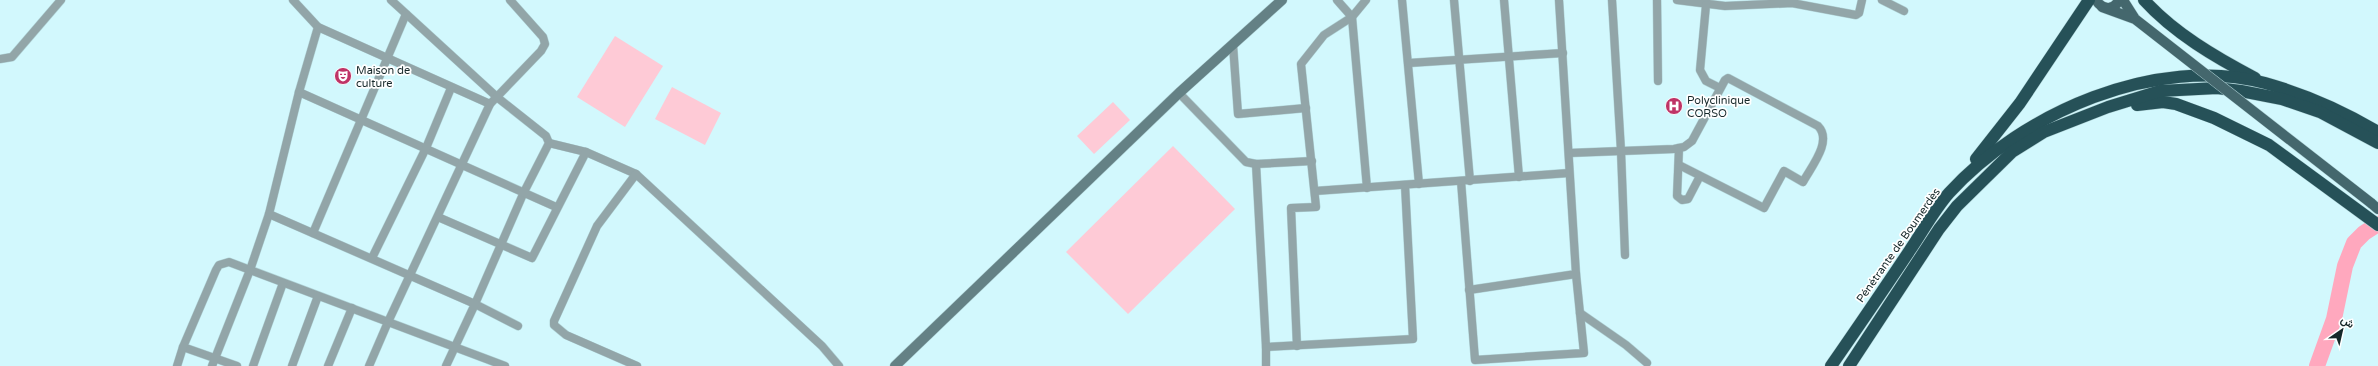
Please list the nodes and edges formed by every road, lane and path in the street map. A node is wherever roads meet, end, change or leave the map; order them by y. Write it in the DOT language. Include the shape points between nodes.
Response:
graph roads {
  1 [pos="61,0"];
  2 [pos="293,0"];
  3 [pos="391,0"];
  4 [pos="510,0"];
  5 [pos="1282,0"];
  6 [pos="1337,0"];
  7 [pos="1366,0"];
  8 [pos="1402,0"];
  9 [pos="1454,0"];
  10 [pos="1504,0"];
  11 [pos="1559,0"];
  12 [pos="1612,0"];
  13 [pos="1657,0"];
  14 [pos="1677,0"];
  15 [pos="1862,0"];
  16 [pos="1882,0"];
  17 [pos="2089,0"];
  18 [pos="2119,0"];
  19 [pos="2123,0"];
  20 [pos="2144,0"];
  21 [pos="1792,2"];
  22 [pos="1726,3"];
  23 [pos="2099,4"];
  24 [pos="1706,5"];
  25 [pos="1904,11"];
  26 [pos="406,14"];
  27 [pos="1352,17"];
  28 [pos="2136,19"];
  29 [pos="318,27"];
  30 [pos="1233,45"];
  31 [pos="1563,53"];
  32 [pos="1510,57"];
  33 [pos="387,58"];
  34 [pos="0,59"];
  35 [pos="1459,60"];
  36 [pos="1409,64"];
  37 [pos="1658,81"];
  38 [pos="2264,83"];
  39 [pos="451,88"];
  40 [pos="1720,88"];
  41 [pos="299,92"];
  42 [pos="1179,93"];
  43 [pos="498,98"];
  44 [pos="490,104"];
  45 [pos="1306,108"];
  46 [pos="362,120"];
  47 [pos="2044,132"];
  48 [pos="2378,132"];
  49 [pos="548,142"];
  50 [pos="2378,142"];
  51 [pos="426,148"];
  52 [pos="1679,148"];
  53 [pos="1621,151"];
  54 [pos="586,152"];
  55 [pos="1569,153"];
  56 [pos="1312,161"];
  57 [pos="461,164"];
  58 [pos="1256,164"];
  59 [pos="1679,165"];
  60 [pos="1569,173"];
  61 [pos="636,174"];
  62 [pos="1700,176"];
  63 [pos="1519,177"];
  64 [pos="1461,181"];
  65 [pos="1470,181"];
  66 [pos="1419,184"];
  67 [pos="1405,185"];
  68 [pos="1367,188"];
  69 [pos="524,192"];
  70 [pos="1315,192"];
  71 [pos="1948,195"];
  72 [pos="556,207"];
  73 [pos="2378,209"];
  74 [pos="269,214"];
  75 [pos="438,216"];
  76 [pos="2378,225"];
  77 [pos="312,233"];
  78 [pos="502,244"];
  79 [pos="1624,254"];
  80 [pos="372,258"];
  81 [pos="250,270"];
  82 [pos="1576,274"];
  83 [pos="410,276"];
  84 [pos="284,283"];
  85 [pos="1469,290"];
  86 [pos="318,296"];
  87 [pos="475,304"];
  88 [pos="352,308"];
  89 [pos="1580,313"];
  90 [pos="388,322"];
  91 [pos="518,326"];
  92 [pos="1297,346"];
  93 [pos="183,347"];
  94 [pos="454,347"];
  95 [pos="1266,347"];
  96 [pos="215,357"];
  97 [pos="485,363"];
  98 [pos="1647,363"];
  99 [pos="177,366"];
  100 [pos="212,366"];
  101 [pos="237,366"];
  102 [pos="253,366"];
  103 [pos="292,366"];
  104 [pos="328,366"];
  105 [pos="370,366"];
  106 [pos="446,366"];
  107 [pos="505,366"];
  108 [pos="637,366"];
  109 [pos="840,366"];
  110 [pos="895,366"];
  111 [pos="1266,366"];
  112 [pos="1831,366"];
  113 [pos="1849,366"];
  1 -- 34 [label="street" via="12,57"];
  2 -- 29 [label="street"];
  3 -- 26 [label="street"];
  4 -- 43 [label="street" via="543,37 545,44"];
  5 -- 30 [label="main road"];
  6 -- 27 [label="street"];
  7 -- 27 [label="street"];
  8 -- 36 [label="street"];
  9 -- 35 [label="street"];
  10 -- 32 [label="street"];
  11 -- 31 [label="street"];
  12 -- 53 [label="street"];
  13 -- 37 [label="street"];
  14 -- 24 [label="street"];
  15 -- 21 [label="street" via="1859,13 1856,15"];
  16 -- 25 [label="street"];
  17 -- 71 [label="highway" via="2020,103"];
  18 -- 23 [label="main road" via="2111,8"];
  19 -- 28 [label="main road"];
  20 -- 38 [label="highway" via="2174,27 2212,54"];
  21 -- 22 [label="street"];
  22 -- 24 [label="street"];
  23 -- 28 [label="main road"];
  24 -- 40 [label="street" via="1700,70 1706,81"];
  26 -- 33 [label="street"];
  26 -- 43 [label="street"];
  27 -- 45 [label="street" via="1324,35 1301,64"];
  27 -- 68 [label="street"];
  28 -- 73 [label="main road, bridge"];
  29 -- 33 [label="street"];
  29 -- 41 [label="street"];
  30 -- 42 [label="main road"];
  30 -- 45 [label="street" via="1238,114"];
  31 -- 32 [label="street"];
  31 -- 55 [label="street"];
  32 -- 35 [label="street"];
  32 -- 63 [label="street"];
  33 -- 39 [label="street"];
  33 -- 46 [label="street"];
  35 -- 36 [label="street"];
  35 -- 65 [label="street"];
  36 -- 66 [label="street"];
  38 -- 48 [label="highway, Pénétrante de Boumerdès" via="2323,103"];
  38 -- 71 [label="highway, Pénétrante de Boumerdès" via="2221,77 2190,77 2138,83 2092,98 2036,124 2005,143 1979,162"];
  39 -- 44 [label="street"];
  39 -- 51 [label="street"];
  40 -- 52 [label="street" via="1692,141"];
  40 -- 62 [label="street" via="1725,80 1732,79 1818,126 1824,136 1824,143 1803,182 1784,171 1764,208"];
  41 -- 46 [label="street"];
  41 -- 74 [label="street"];
  42 -- 58 [label="street" via="1241,158"];
  42 -- 110 [label="main road"];
  43 -- 44 [label="street"];
  43 -- 49 [label="street" via="540,129"];
  44 -- 57 [label="street"];
  45 -- 56 [label="street"];
  46 -- 51 [label="street"];
  46 -- 77 [label="street"];
  47 -- 50 [label="highway" via="2108,107 2160,91 2217,88 2264,95 2320,112"];
  47 -- 76 [label="highway" via="2132,105 2150,102 2176,104 2214,118 2269,145"];
  47 -- 113 [label="highway" via="2012,152 1957,206 1939,229"];
  49 -- 54 [label="street"];
  49 -- 69 [label="street"];
  51 -- 57 [label="street"];
  51 -- 80 [label="street"];
  52 -- 53 [label="street"];
  52 -- 59 [label="street"];
  53 -- 55 [label="street"];
  53 -- 79 [label="street"];
  54 -- 61 [label="street"];
  54 -- 72 [label="street"];
  55 -- 60 [label="street"];
  56 -- 58 [label="street"];
  56 -- 70 [label="street"];
  57 -- 69 [label="street"];
  57 -- 75 [label="street"];
  58 -- 95 [label="street"];
  59 -- 62 [label="street"];
  59 -- 62 [label="street" via="1677,196 1682,200 1688,199"];
  60 -- 63 [label="street"];
  60 -- 82 [label="street"];
  61 -- 108 [label="street" via="598,226 554,325 566,335"];
  61 -- 109 [label="street" via="822,346"];
  63 -- 65 [label="street"];
  64 -- 65 [label="street"];
  64 -- 66 [label="street"];
  64 -- 85 [label="street"];
  66 -- 67 [label="street"];
  67 -- 68 [label="street"];
  67 -- 92 [label="street" via="1413,339"];
  68 -- 70 [label="street"];
  69 -- 72 [label="street"];
  69 -- 78 [label="street"];
  70 -- 92 [label="street" via="1316,207 1291,208"];
  71 -- 112 [label="highway, Pénétrante de Boumerdès"];
  72 -- 78 [label="street" via="532,258"];
  74 -- 77 [label="street"];
  74 -- 81 [label="street"];
  75 -- 78 [label="street"];
  75 -- 83 [label="street"];
  77 -- 80 [label="street"];
  78 -- 87 [label="street"];
  80 -- 83 [label="street"];
  81 -- 84 [label="street"];
  81 -- 93 [label="street" via="229,262 219,265"];
  81 -- 96 [label="street"];
  82 -- 85 [label="street"];
  82 -- 89 [label="street"];
  83 -- 87 [label="street"];
  83 -- 90 [label="street"];
  84 -- 86 [label="street"];
  84 -- 102 [label="street"];
  85 -- 89 [label="street" via="1475,360 1584,353"];
  86 -- 88 [label="street"];
  86 -- 103 [label="street"];
  87 -- 91 [label="street"];
  87 -- 94 [label="street"];
  88 -- 90 [label="street"];
  88 -- 104 [label="street"];
  89 -- 98 [label="street"];
  90 -- 94 [label="street"];
  90 -- 105 [label="street"];
  92 -- 95 [label="street"];
  93 -- 96 [label="street"];
  93 -- 99 [label="street"];
  94 -- 97 [label="street"];
  94 -- 106 [label="street"];
  95 -- 111 [label="street"];
  96 -- 100 [label="street"];
  96 -- 101 [label="street"];
  97 -- 107 [label="street"];
}
